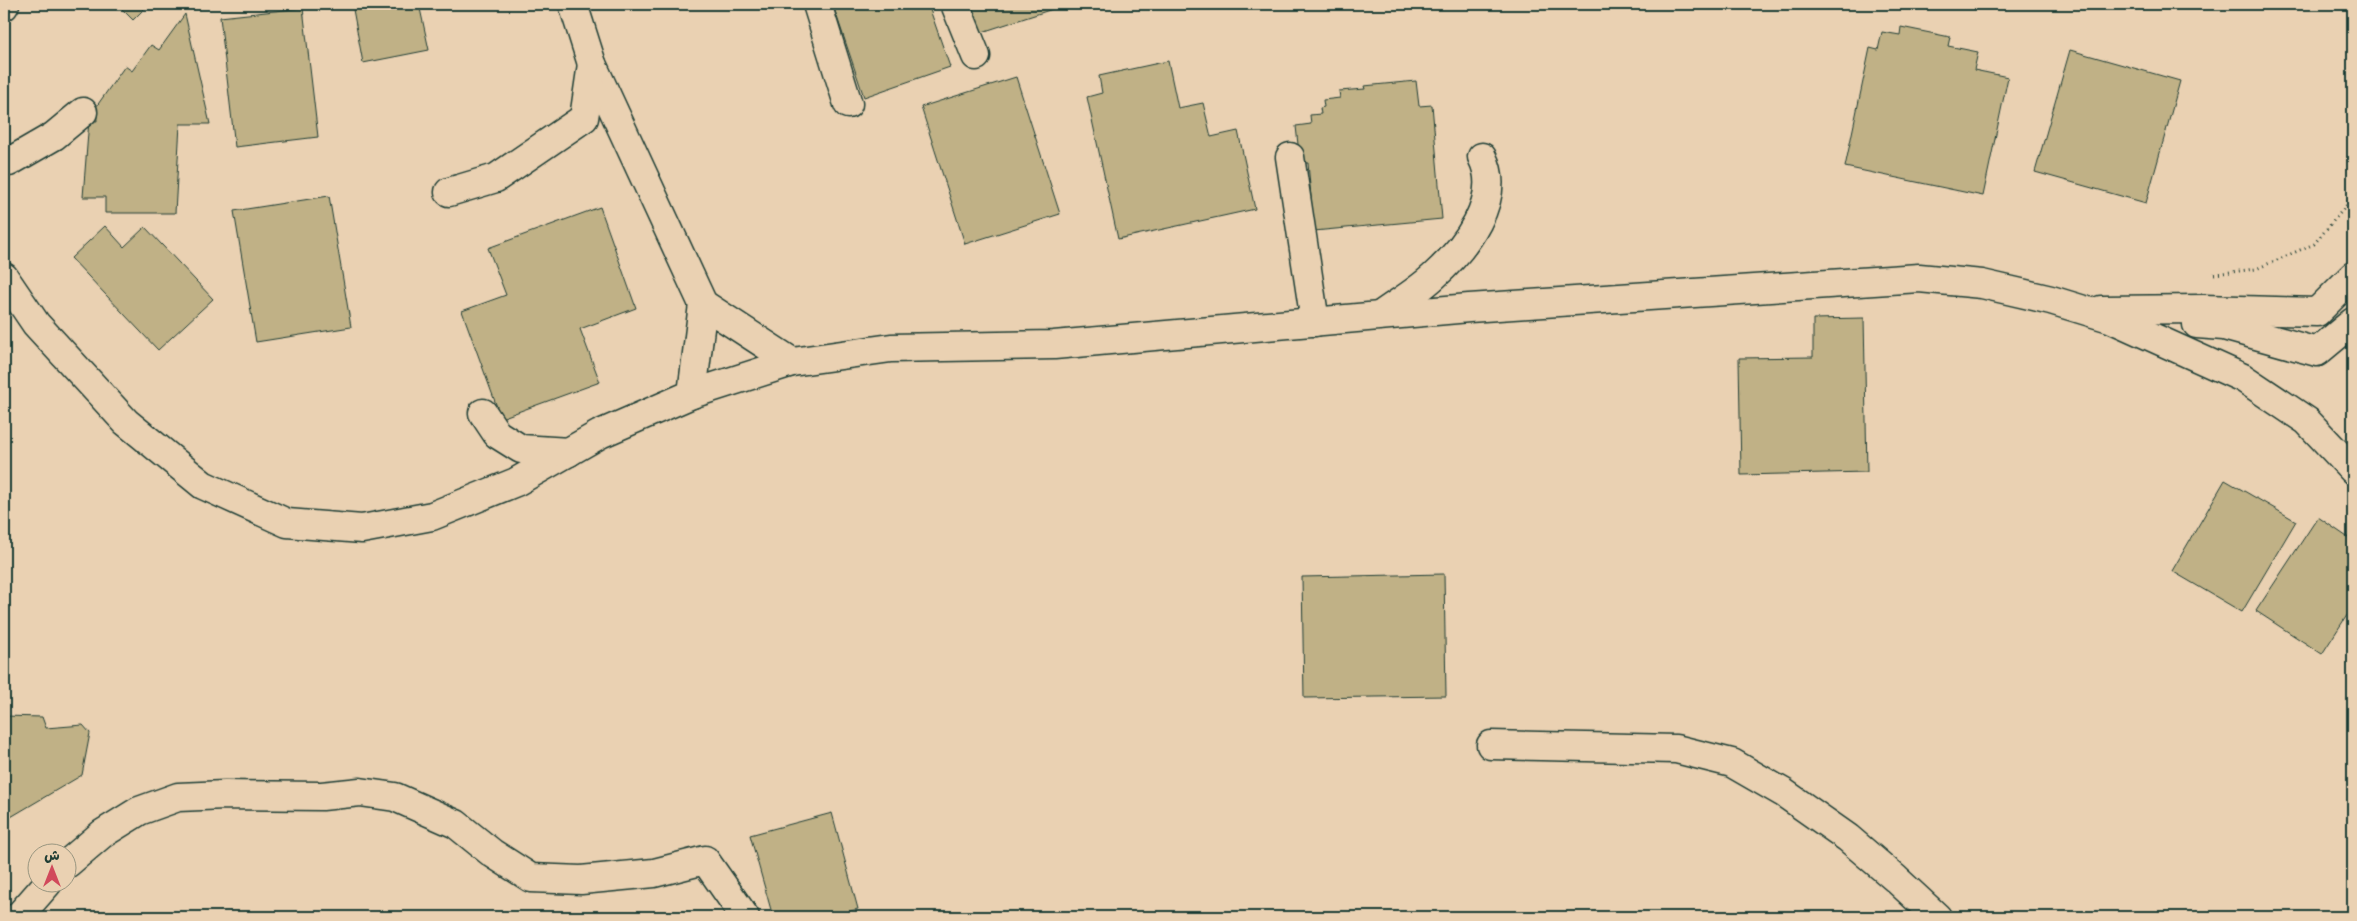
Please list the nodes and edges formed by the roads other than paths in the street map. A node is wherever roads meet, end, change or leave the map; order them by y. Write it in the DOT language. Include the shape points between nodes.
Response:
graph roads {
  1 [pos="573,4"];
  2 [pos="817,4"];
  3 [pos="955,4"];
  4 [pos="976,56"];
  5 [pos="592,64"];
  6 [pos="848,104"];
  7 [pos="83,112"];
  8 [pos="1290,157"];
  9 [pos="1482,157"];
  10 [pos="4,162"];
  11 [pos="449,192"];
  12 [pos="2353,276"];
  13 [pos="4,277"];
  14 [pos="703,304"];
  15 [pos="2084,310"];
  16 [pos="1380,316"];
  17 [pos="2110,318"];
  18 [pos="1315,322"];
  19 [pos="2353,322"];
  20 [pos="792,362"];
  21 [pos="692,394"];
  22 [pos="483,414"];
  23 [pos="568,452"];
  24 [pos="2353,470"];
  25 [pos="1491,745"];
  26 [pos="78,855"];
  27 [pos="38,894"];
  28 [pos="18,917"];
  29 [pos="745,917"];
  30 [pos="1936,917"];
  1 -- 5 [label="street"];
  2 -- 6 [label="street"];
  3 -- 4 [label="street"];
  5 -- 11 [label="street" via="584,118 496,178"];
  5 -- 14 [label="street"];
  7 -- 10 [label="street" via="54,136"];
  8 -- 18 [label="street"];
  9 -- 16 [label="street" via="1488,168 1488,194 1478,223 1458,253 1433,277"];
  12 -- 15 [label="street" via="2317,312"];
  13 -- 23 [label="street" via="36,324 126,422 203,485 286,523 362,529 432,516 516,482"];
  14 -- 20 [label="street"];
  14 -- 21 [label="street"];
  15 -- 16 [label="street" via="1982,284 1919,278"];
  15 -- 17 [label="street"];
  16 -- 18 [label="street"];
  17 -- 19 [label="street" via="2224,326 2317,352"];
  17 -- 24 [label="street" via="2243,378 2307,421"];
  18 -- 20 [label="street" via="1054,345 891,348"];
  20 -- 21 [label="street"];
  21 -- 23 [label="street" via="600,434"];
  22 -- 23 [label="street" via="497,434 520,449"];
  25 -- 30 [label="street" via="1676,750 1732,763 1784,793 1848,838"];
  26 -- 29 [label="street" via="139,811 178,796 322,796 360,792 395,797 456,824 492,854 531,878 552,880 654,873 706,860"];
  27 -- 28 [label="street"];
}
